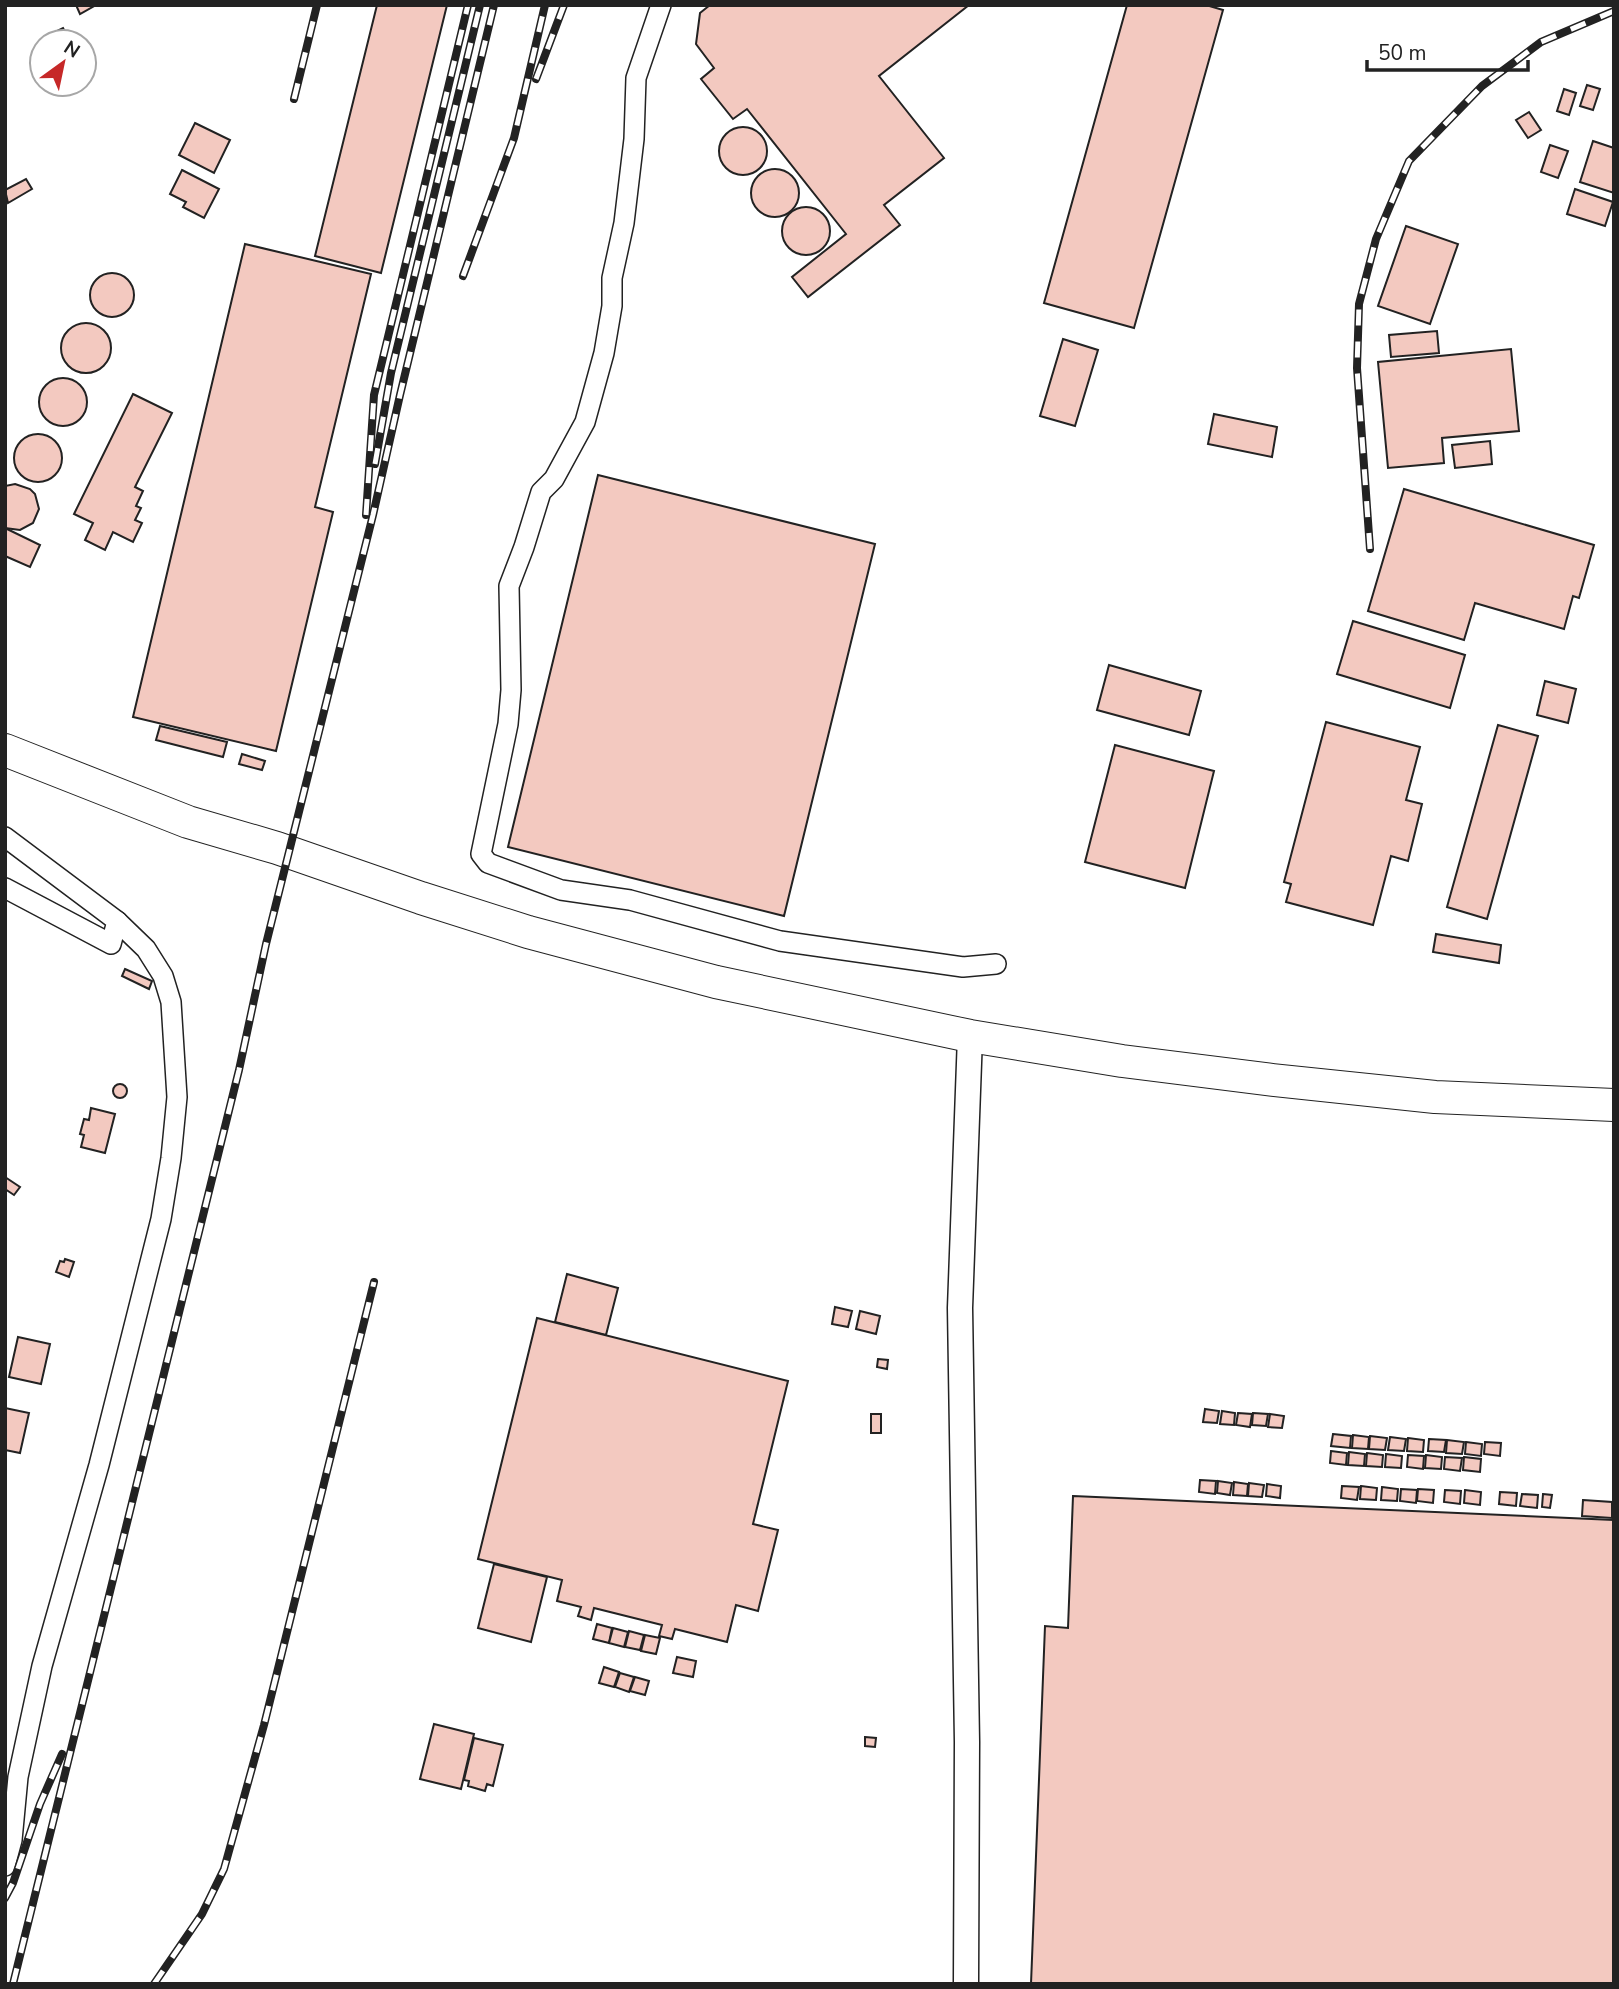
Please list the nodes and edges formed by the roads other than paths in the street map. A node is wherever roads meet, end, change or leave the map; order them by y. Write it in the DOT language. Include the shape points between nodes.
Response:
graph roads {
  1 [pos="661,5"];
  2 [pos="5,750"];
  3 [pos="5,837"];
  4 [pos="5,888"];
  5 [pos="117,921"];
  6 [pos="996,964"];
  7 [pos="970,1036"];
  8 [pos="1614,1105"];
  9 [pos="5,1866"];
  10 [pos="966,1984"];
  1 -- 6 [label="street" via="636,78 634,139 604,353 584,422 554,479 541,492 509,586 508,724 481,854 488,863 561,890 630,900 780,941 963,967"];
  2 -- 7 [label="highway" via="188,822 528,932 716,982"];
  3 -- 5 [label="street"];
  4 -- 5 [label="street" via="111,944"];
  5 -- 9 [label="street" via="146,949 163,976 171,1002 177,1097 171,1158 162,1219 42,1666"];
  7 -- 8 [label="highway" via="1273,1080 1435,1097"];
  7 -- 10 [label="street" via="960,1308"];
}
